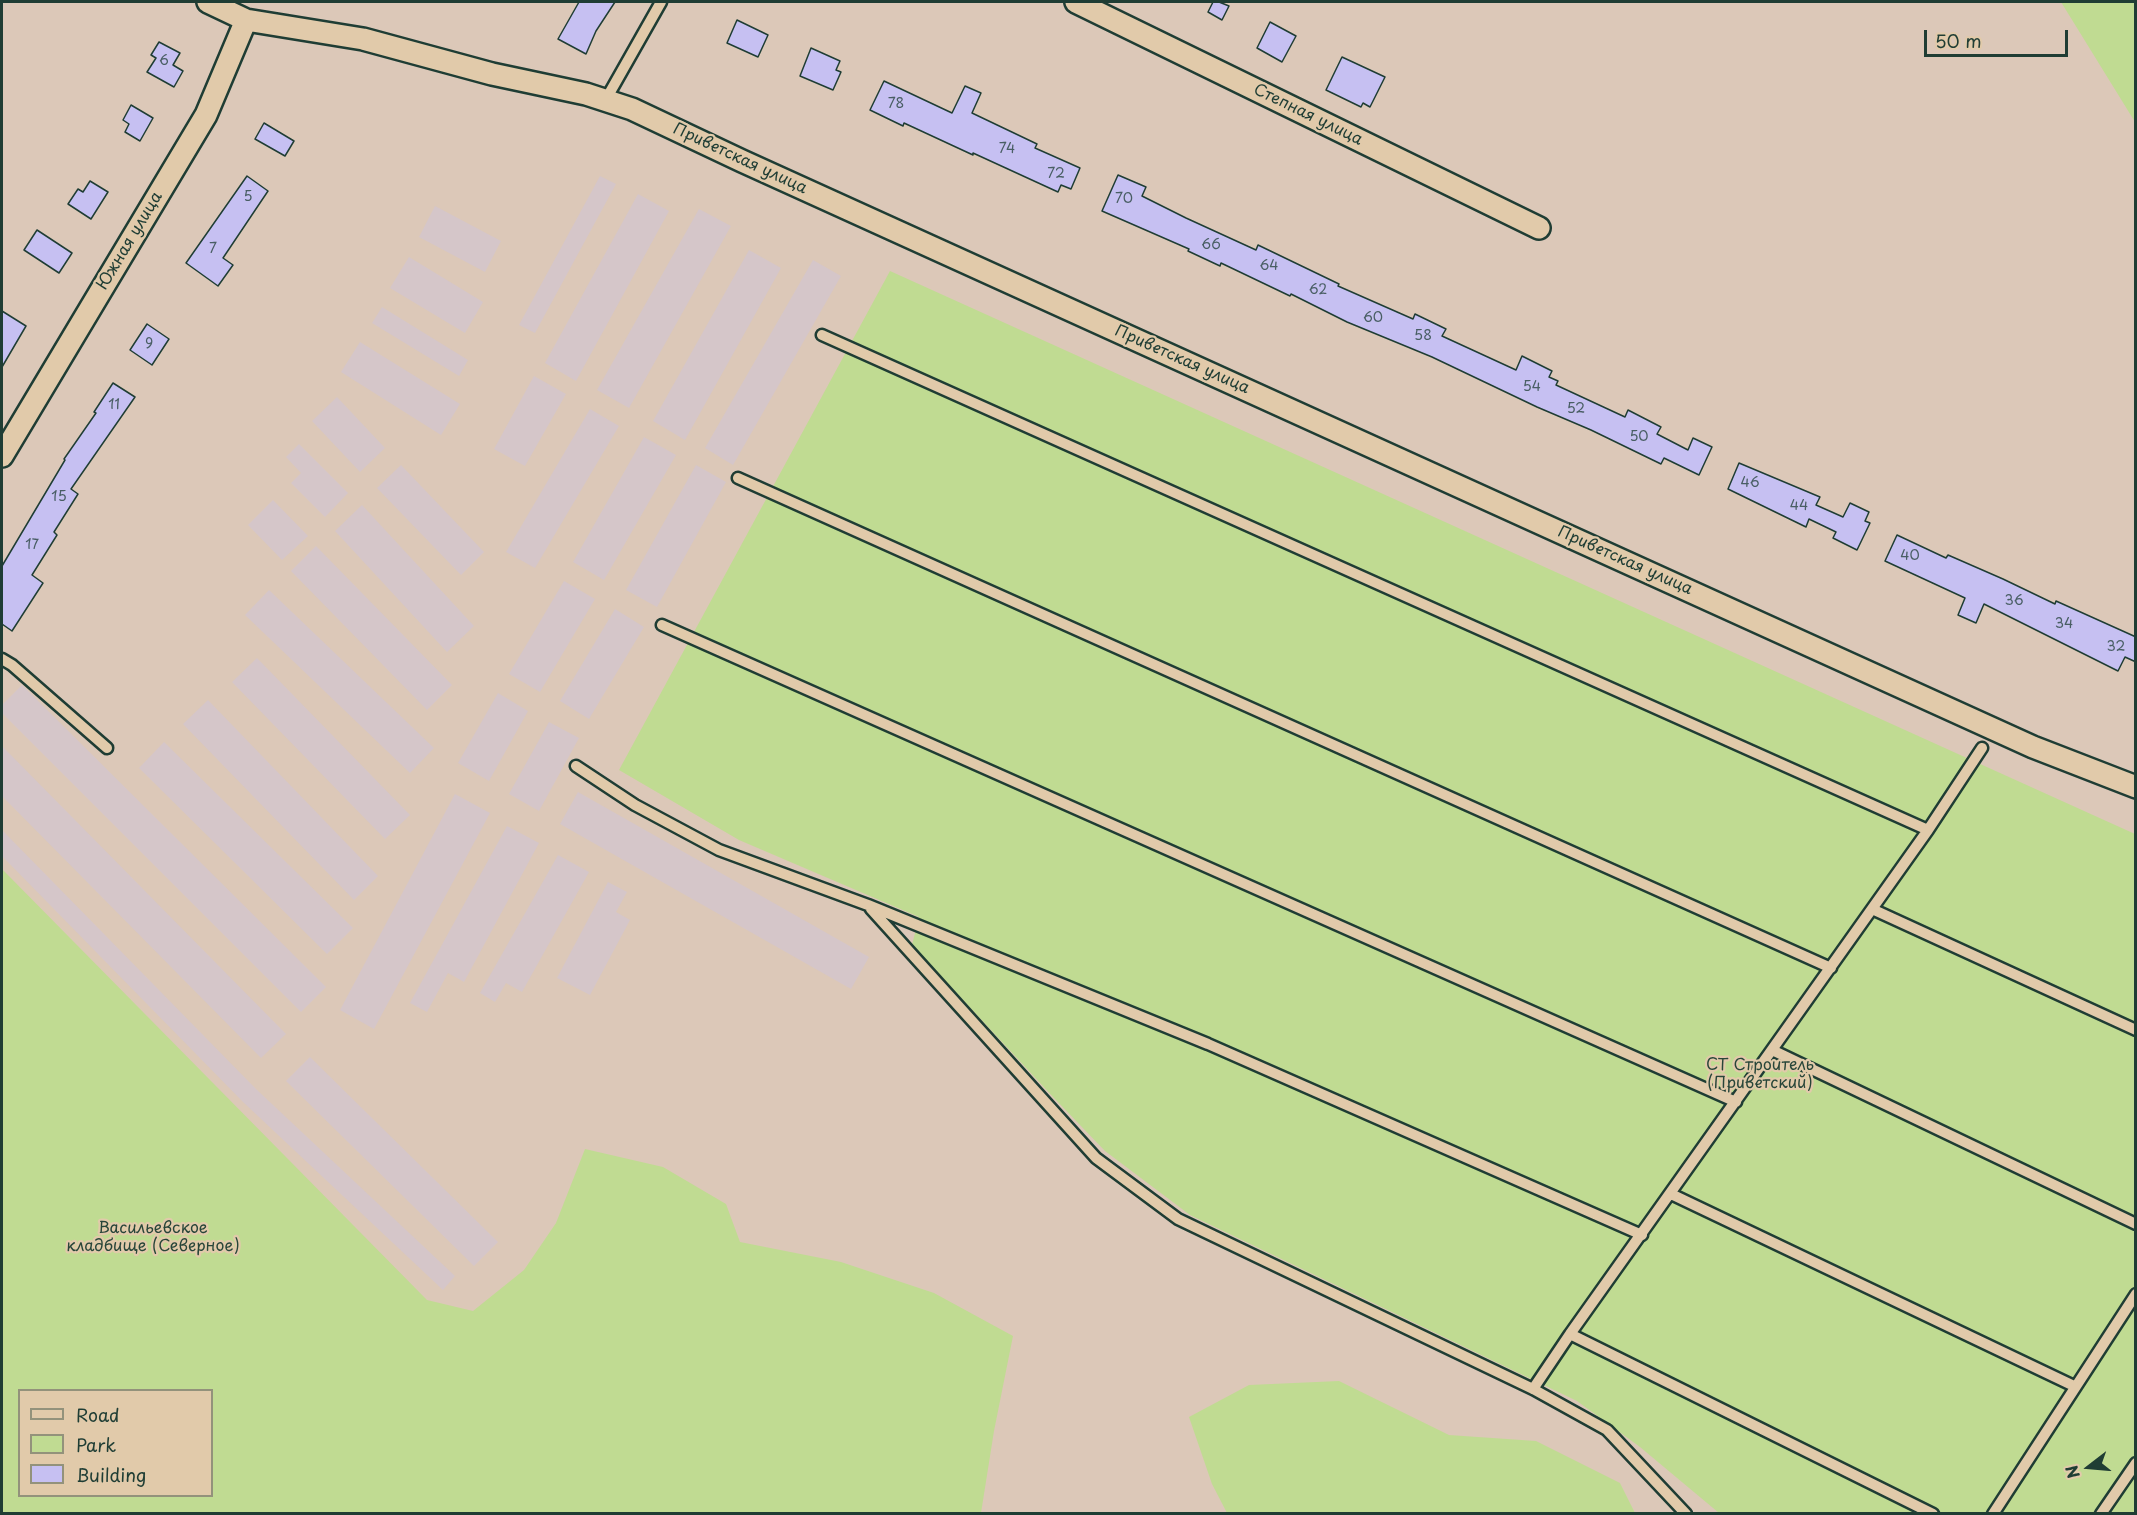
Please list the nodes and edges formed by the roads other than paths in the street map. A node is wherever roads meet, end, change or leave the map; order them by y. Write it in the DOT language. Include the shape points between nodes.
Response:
graph roads {
  1 [pos="208,2"];
  2 [pos="661,2"];
  3 [pos="1076,2"];
  4 [pos="246,20"];
  5 [pos="605,100"];
  6 [pos="1539,228"];
  7 [pos="822,335"];
  8 [pos="2,456"];
  9 [pos="738,478"];
  10 [pos="662,625"];
  11 [pos="2,659"];
  12 [pos="107,748"];
  13 [pos="1982,748"];
  14 [pos="576,766"];
  15 [pos="2136,787"];
  16 [pos="1928,831"];
  17 [pos="868,905"];
  18 [pos="1872,909"];
  19 [pos="1831,968"];
  20 [pos="2136,1030"];
  21 [pos="1772,1050"];
  22 [pos="1736,1102"];
  23 [pos="1671,1194"];
  24 [pos="2136,1224"];
  25 [pos="1642,1234"];
  26 [pos="2136,1294"];
  27 [pos="1570,1334"];
  28 [pos="2074,1386"];
  29 [pos="1533,1389"];
  30 [pos="2136,1463"];
  31 [pos="1686,1514"];
  32 [pos="1933,1514"];
  33 [pos="1993,1514"];
  34 [pos="2101,1514"];
  1 -- 4 [label="street, Приветская улица"];
  2 -- 5 [label="lane"];
  3 -- 6 [label="street, Степная улица"];
  4 -- 5 [label="street, Приветская улица" via="363,39"];
  4 -- 8 [label="street, Южная улица" via="206,115"];
  5 -- 15 [label="street, Приветская улица" via="633,109 2033,747"];
  7 -- 16 [label="lane"];
  9 -- 19 [label="lane"];
  10 -- 22 [label="lane"];
  11 -- 12 [label="lane"];
  13 -- 16 [label="lane"];
  14 -- 17 [label="lane" via="635,805 719,850"];
  16 -- 18 [label="lane"];
  17 -- 25 [label="lane" via="1208,1044"];
  17 -- 29 [label="lane" via="1096,1158 1178,1219"];
  18 -- 19 [label="lane"];
  18 -- 20 [label="lane"];
  19 -- 21 [label="lane"];
  21 -- 22 [label="lane"];
  21 -- 24 [label="lane"];
  22 -- 23 [label="lane"];
  23 -- 25 [label="lane"];
  23 -- 28 [label="lane"];
  25 -- 27 [label="lane"];
  26 -- 28 [label="lane"];
  27 -- 29 [label="lane"];
  27 -- 32 [label="lane"];
  28 -- 33 [label="lane"];
  29 -- 31 [label="lane" via="1607,1430"];
  30 -- 34 [label="lane"];
}
